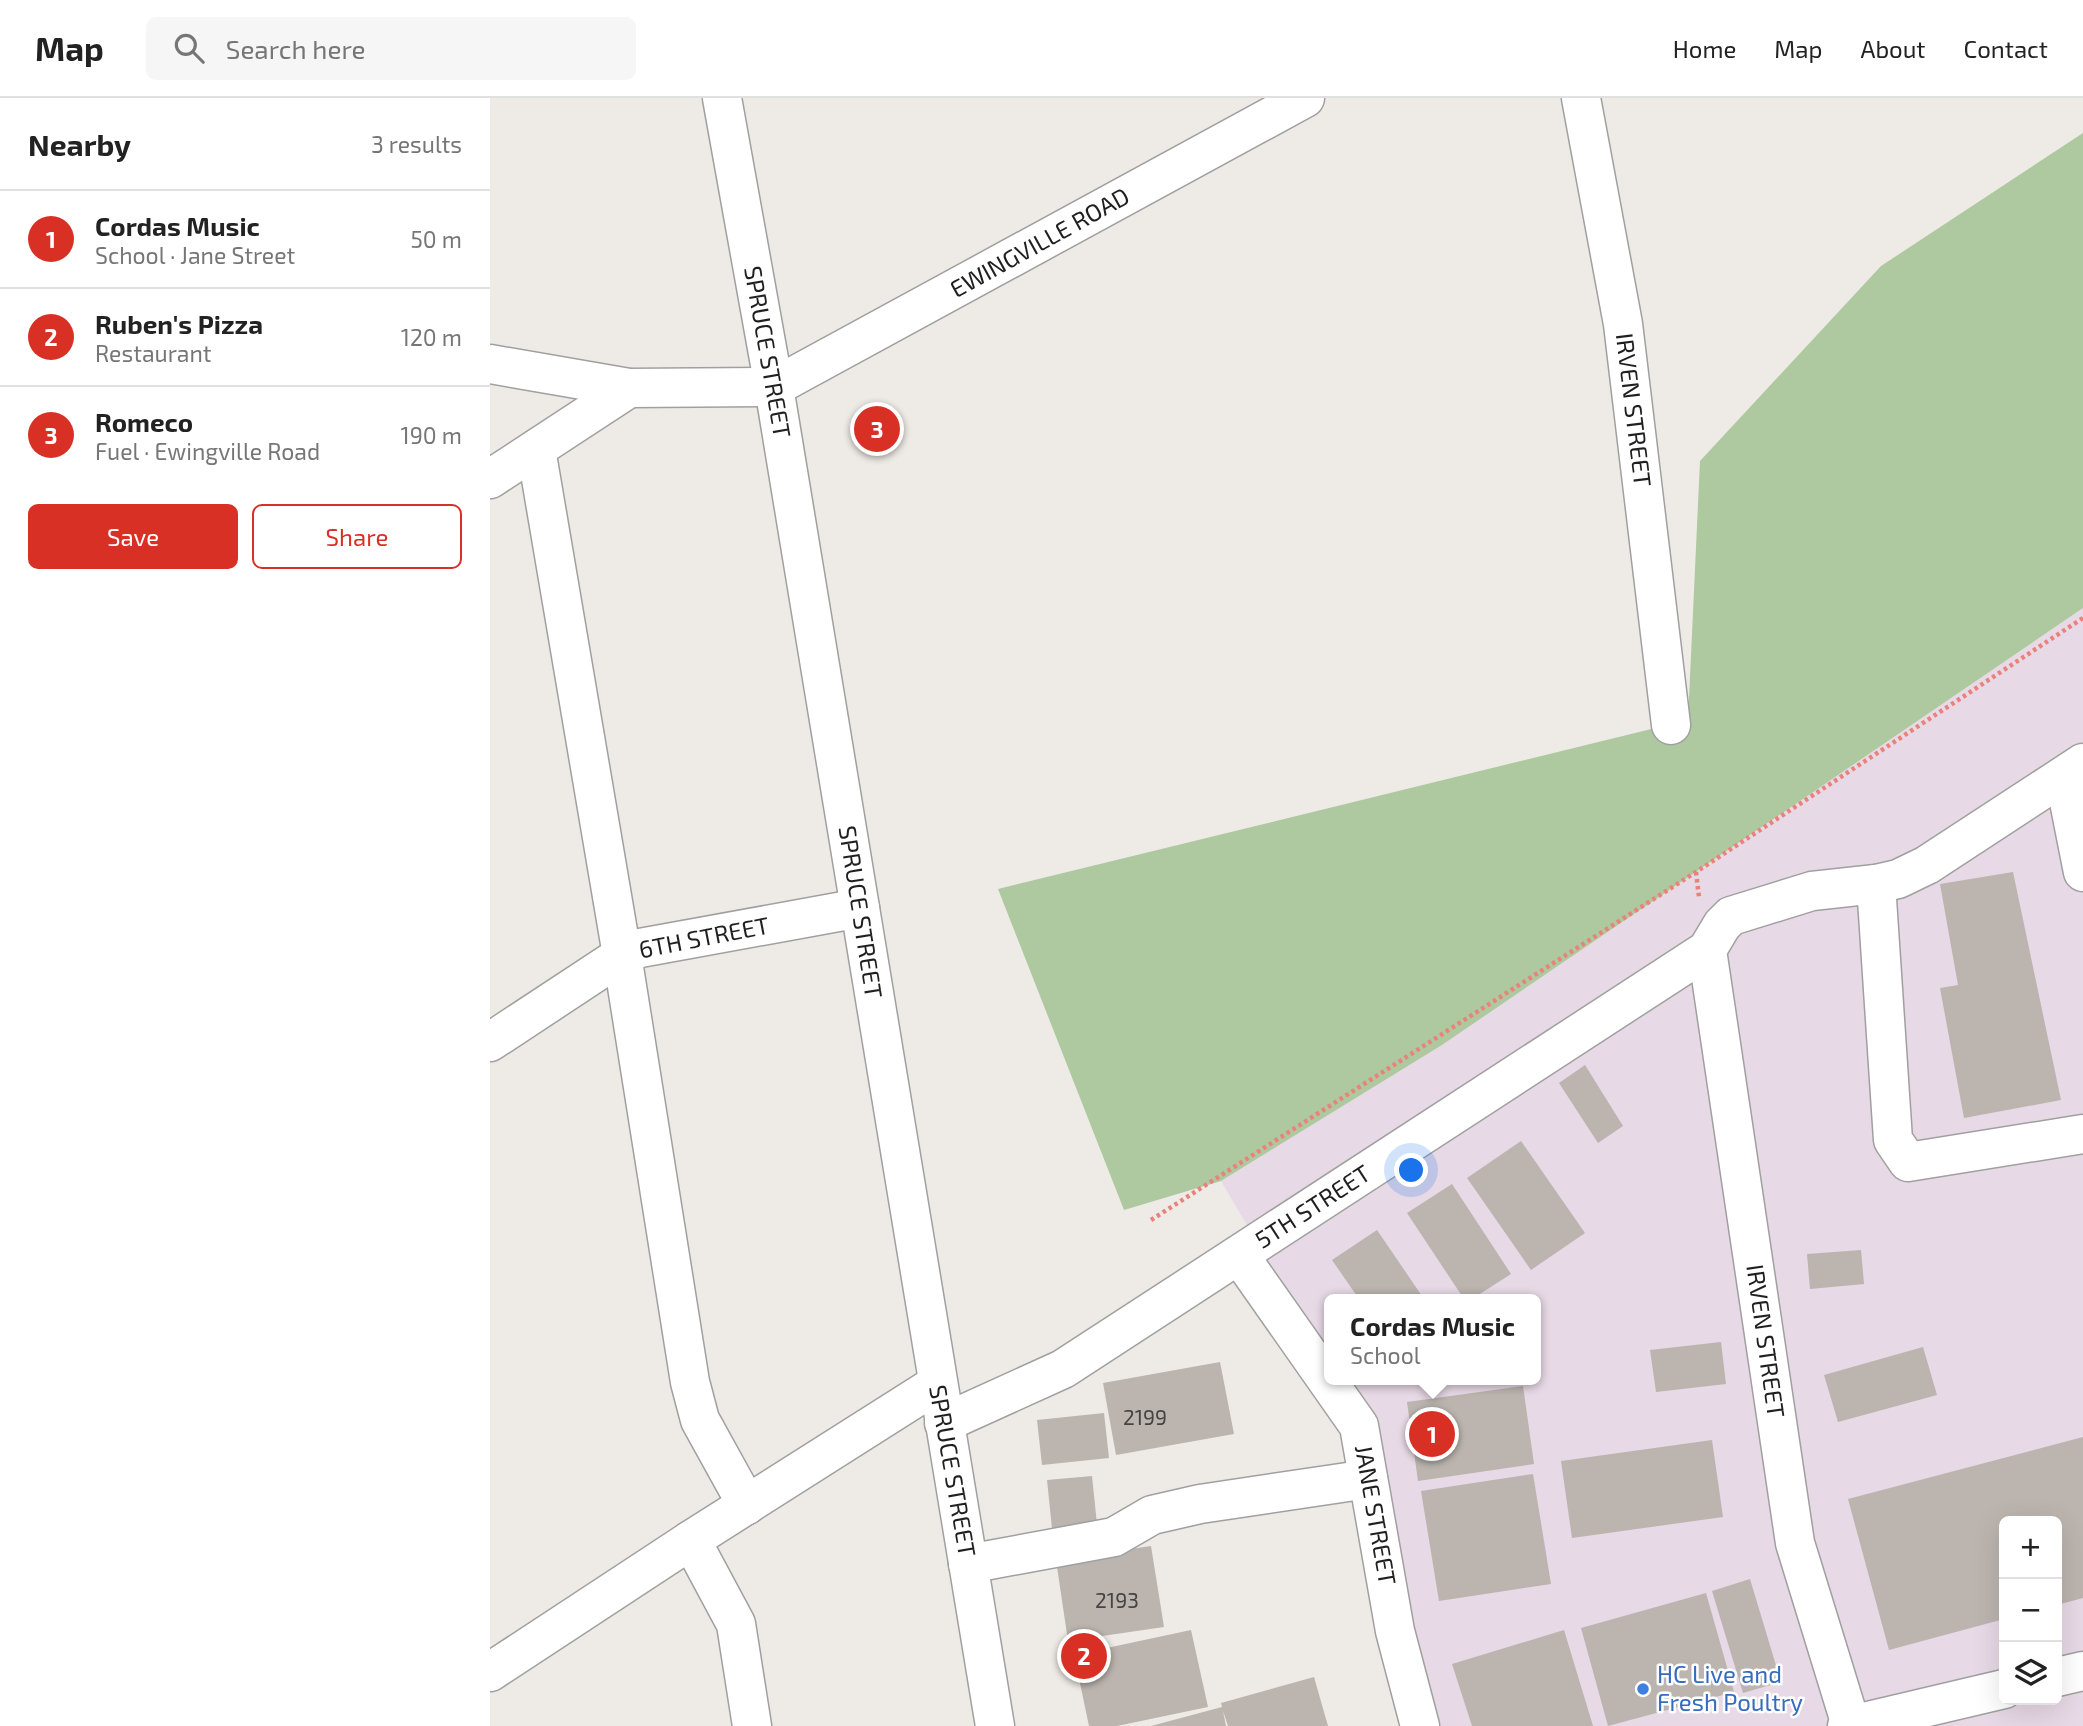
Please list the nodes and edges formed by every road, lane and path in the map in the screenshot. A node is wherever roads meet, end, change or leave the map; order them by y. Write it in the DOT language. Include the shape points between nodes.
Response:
graph roads {
  1 [pos="722,98"];
  2 [pos="1305,98"];
  3 [pos="1581,98"];
  4 [pos="490,364"];
  5 [pos="774,387"];
  6 [pos="629,388"];
  7 [pos="536,449"];
  8 [pos="490,479"];
  9 [pos="2083,618"];
  10 [pos="1671,724"];
  11 [pos="2073,770"];
  12 [pos="2083,872"];
  13 [pos="1876,884"];
  14 [pos="860,908"];
  15 [pos="1707,950"];
  16 [pos="622,955"];
  17 [pos="490,1042"];
  18 [pos="2083,1134"];
  19 [pos="1151,1220"];
  20 [pos="1239,1255"];
  21 [pos="1324,1376"];
  22 [pos="937,1384"];
  23 [pos="1330,1385"];
  24 [pos="944,1423"];
  25 [pos="1368,1479"];
  26 [pos="747,1505"];
  27 [pos="691,1540"];
  28 [pos="968,1564"];
  29 [pos="2083,1671"];
  30 [pos="490,1672"];
  31 [pos="2062,1676"];
  32 [pos="1999,1690"];
  33 [pos="1849,1725"];
  34 [pos="752,1726"];
  35 [pos="995,1726"];
  36 [pos="1420,1726"];
  1 -- 5 [label="street, SPRUCE STREET"];
  2 -- 5 [label="street, EWINGVILLE ROAD"];
  3 -- 10 [label="street, IRVEN STREET" via="1623,324"];
  4 -- 6 [label="street"];
  5 -- 6 [label="street"];
  5 -- 14 [label="street, SPRUCE STREET"];
  6 -- 7 [label="street"];
  7 -- 8 [label="street"];
  7 -- 16 [label="street"];
  9 -- 19 [label="path"];
  11 -- 12 [label="street"];
  11 -- 13 [label="street" via="1927,865"];
  13 -- 15 [label="street" via="1812,891 1731,916"];
  13 -- 18 [label="street" via="1893,1140 1908,1162"];
  14 -- 16 [label="street, 6TH STREET"];
  14 -- 22 [label="street, SPRUCE STREET"];
  15 -- 20 [label="street, 5TH STREET"];
  15 -- 33 [label="street, IRVEN STREET" via="1795,1543"];
  16 -- 17 [label="street, 6TH STREET"];
  16 -- 26 [label="street" via="690,1382 700,1420"];
  20 -- 21 [label="street, JANE STREET"];
  20 -- 24 [label="street, 5TH STREET" via="1063,1369"];
  22 -- 24 [label="street, SPRUCE STREET"];
  22 -- 26 [label="street"];
  23 -- 25 [label="street, JANE STREET" via="1359,1426"];
  24 -- 28 [label="street, SPRUCE STREET"];
  25 -- 28 [label="street" via="1200,1504 1152,1515 1114,1537"];
  25 -- 36 [label="street, JANE STREET" via="1395,1631"];
  26 -- 27 [label="street"];
  27 -- 30 [label="street"];
  27 -- 34 [label="street" via="736,1624"];
  28 -- 35 [label="street, SPRUCE STREET"];
  29 -- 31 [label="street"];
  32 -- 33 [label="street"];
}
